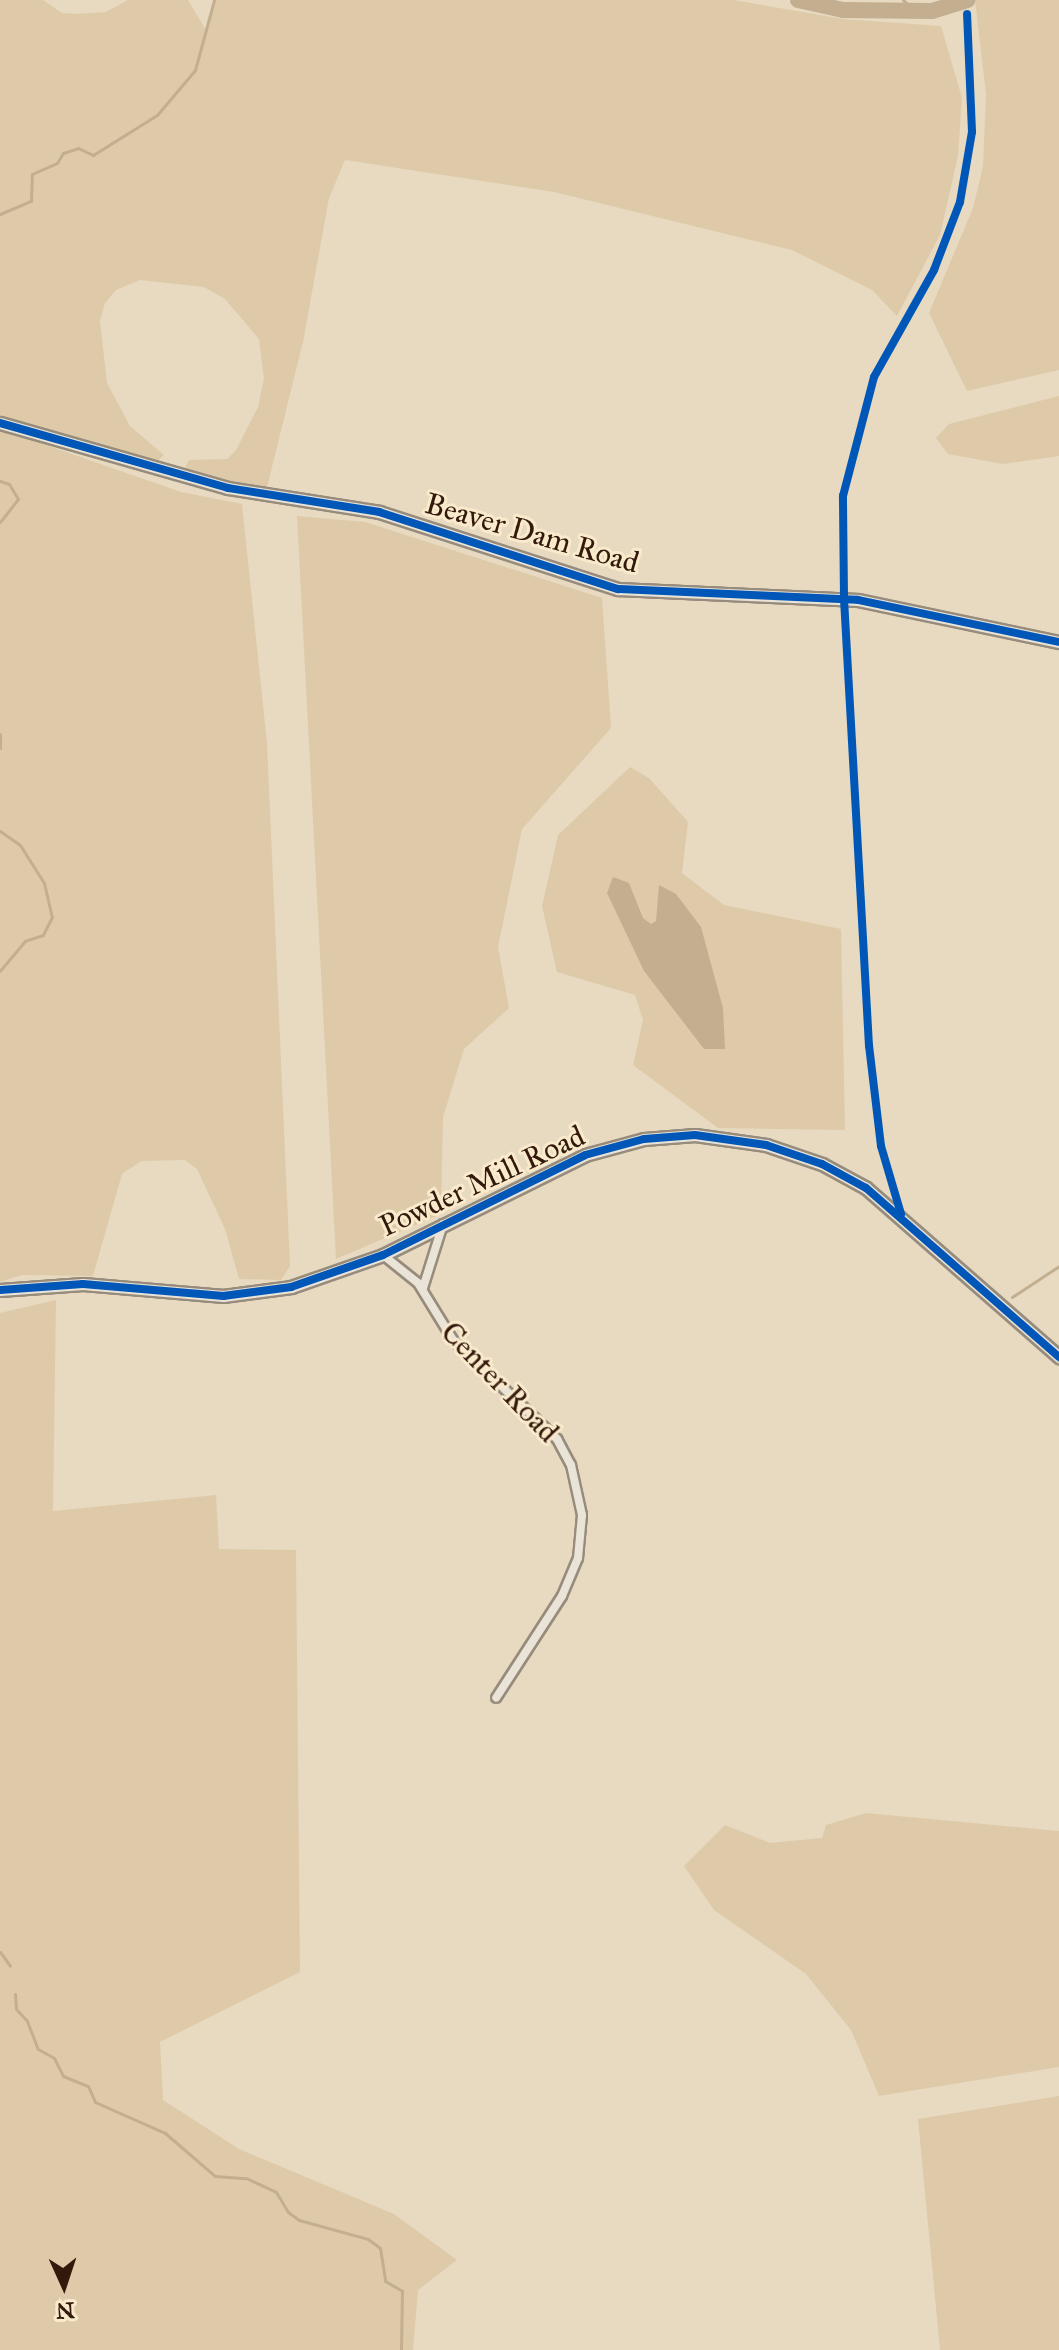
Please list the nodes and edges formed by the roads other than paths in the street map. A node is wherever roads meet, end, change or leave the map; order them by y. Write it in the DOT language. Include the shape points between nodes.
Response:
graph roads {
  1 [pos="0,423"];
  2 [pos="1059,642"];
  3 [pos="443,1224"];
  4 [pos="383,1255"];
  5 [pos="423,1288"];
  6 [pos="0,1290"];
  7 [pos="1059,1357"];
  8 [pos="496,1698"];
  1 -- 2 [label="main road, Beaver Dam Road" via="228,488 379,512 618,589 844,598"];
  3 -- 4 [label="main road, Powder Mill Road"];
  3 -- 5 [label="street"];
  3 -- 7 [label="main road, Powder Mill Road" via="555,1168 623,1143 695,1135 766,1145 822,1164 866,1188"];
  4 -- 5 [label="street, Center Road"];
  4 -- 6 [label="main road, Powder Mill Road" via="307,1283 244,1295 83,1284"];
  5 -- 8 [label="street, Center Road" via="453,1340 557,1439 578,1491 582,1540 572,1575"];
}
